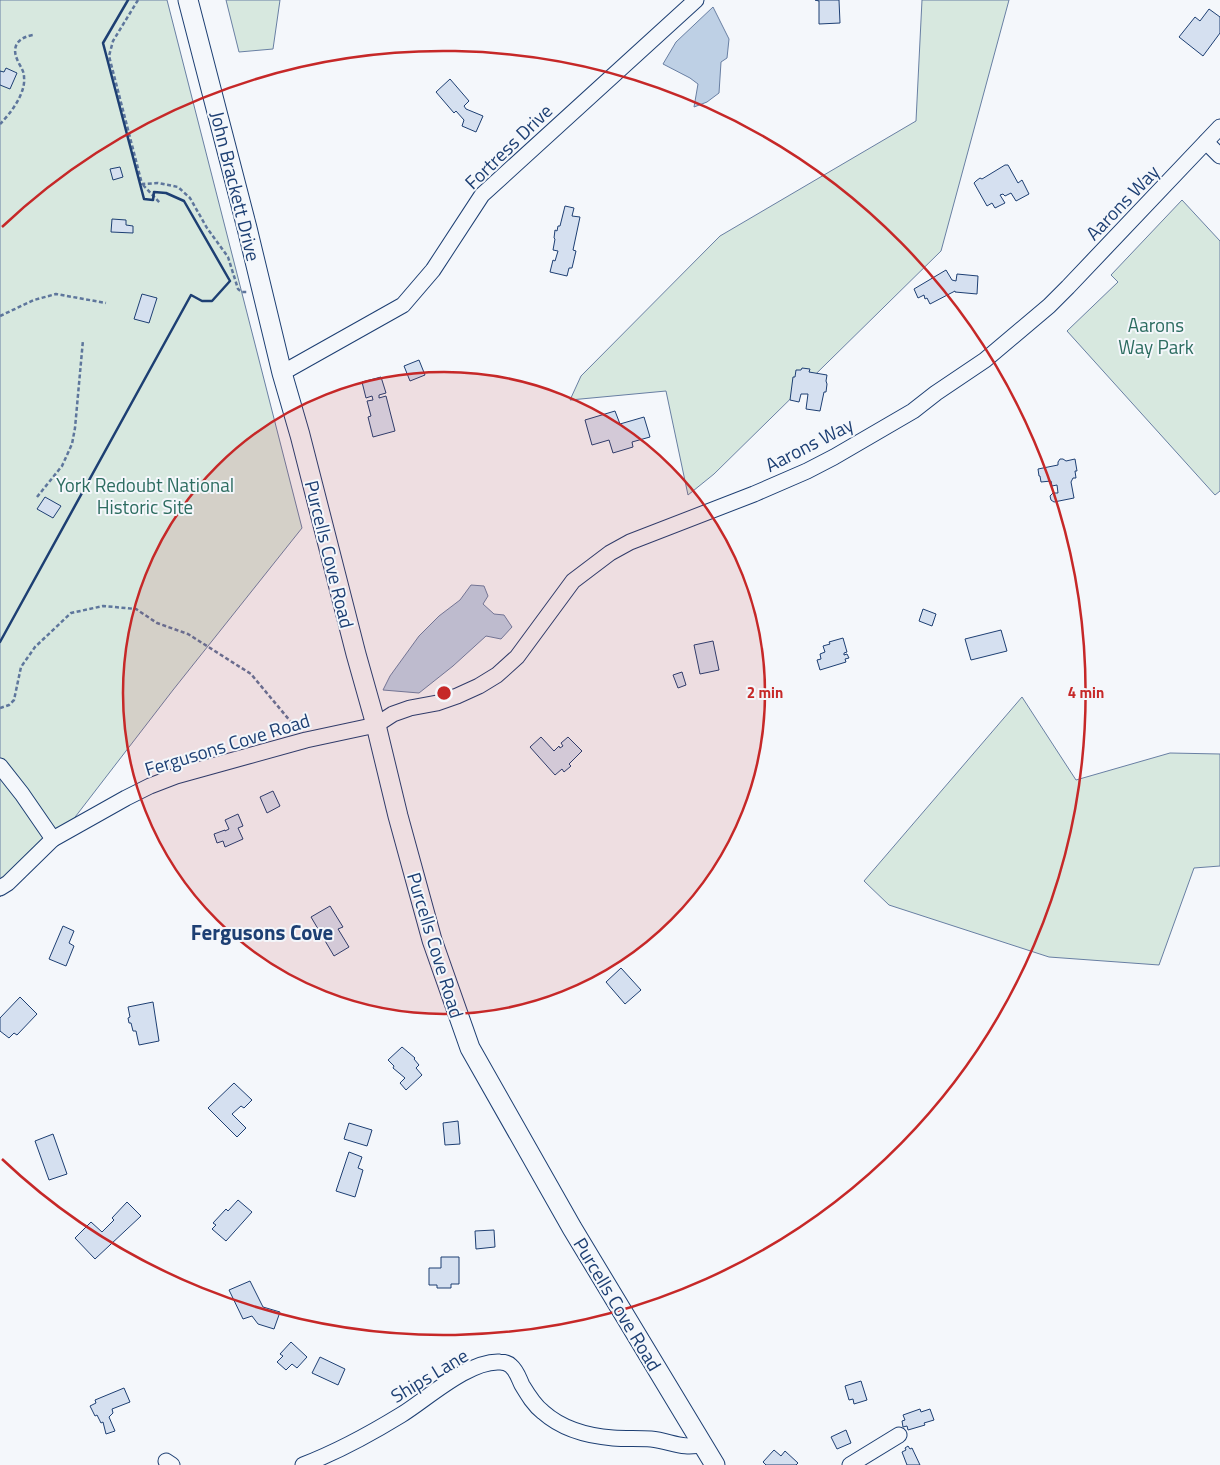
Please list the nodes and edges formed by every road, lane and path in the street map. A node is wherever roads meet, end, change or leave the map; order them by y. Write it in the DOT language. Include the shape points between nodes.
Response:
graph roads {
  1 [pos="138,0"];
  2 [pos="188,0"];
  3 [pos="696,0"];
  4 [pos="33,35"];
  5 [pos="0,124"];
  6 [pos="1220,127"];
  7 [pos="1206,142"];
  8 [pos="1220,156"];
  9 [pos="142,184"];
  10 [pos="160,203"];
  11 [pos="254,293"];
  12 [pos="106,303"];
  13 [pos="0,316"];
  14 [pos="82,340"];
  15 [pos="282,372"];
  16 [pos="36,497"];
  17 [pos="0,708"];
  18 [pos="376,724"];
  19 [pos="306,740"];
  20 [pos="0,766"];
  21 [pos="52,839"];
  22 [pos="0,888"];
  23 [pos="899,1435"];
  24 [pos="703,1444"];
  25 [pos="303,1465"];
  26 [pos="715,1465"];
  27 [pos="850,1465"];
  1 -- 9 [label="path" via="113,41 109,56"];
  2 -- 15 [label="main road, John Brackett Drive"];
  3 -- 15 [label="street, Fortress Drive" via="482,195 432,270 403,305"];
  4 -- 5 [label="path" via="18,41 15,49 22,67 23,88"];
  6 -- 7 [label="street, Aarons Way"];
  7 -- 8 [label="street"];
  7 -- 18 [label="street, Aarons Way" via="1049,306 985,360 913,411 807,471 610,553 573,581 516,657 497,674 457,696 410,708"];
  9 -- 10 [label="path"];
  9 -- 11 [label="path" via="158,183 178,188 190,198 228,257 238,289"];
  12 -- 13 [label="path" via="56,294"];
  14 -- 16 [label="path" via="72,444 62,466"];
  15 -- 18 [label="main road, Purcells Cove Road"];
  17 -- 19 [label="path" via="14,700 21,668 35,647 71,613 103,606 136,609 157,623 188,634 251,674"];
  18 -- 19 [label="street, Fergusons Cove Road"];
  18 -- 24 [label="main road, Purcells Cove Road" via="432,940 470,1048 572,1228"];
  19 -- 21 [label="street, Fergusons Cove Road" via="150,786"];
  20 -- 21 [label="street"];
  21 -- 22 [label="street, Fergusons Cove Road"];
  23 -- 27 [label="street"];
  24 -- 25 [label="street, Ships Lane" via="688,1447 651,1439 602,1437 570,1429 542,1412 529,1397 515,1370 500,1362 472,1369 372,1432"];
  24 -- 26 [label="main road, Purcells Cove Road"];
}
